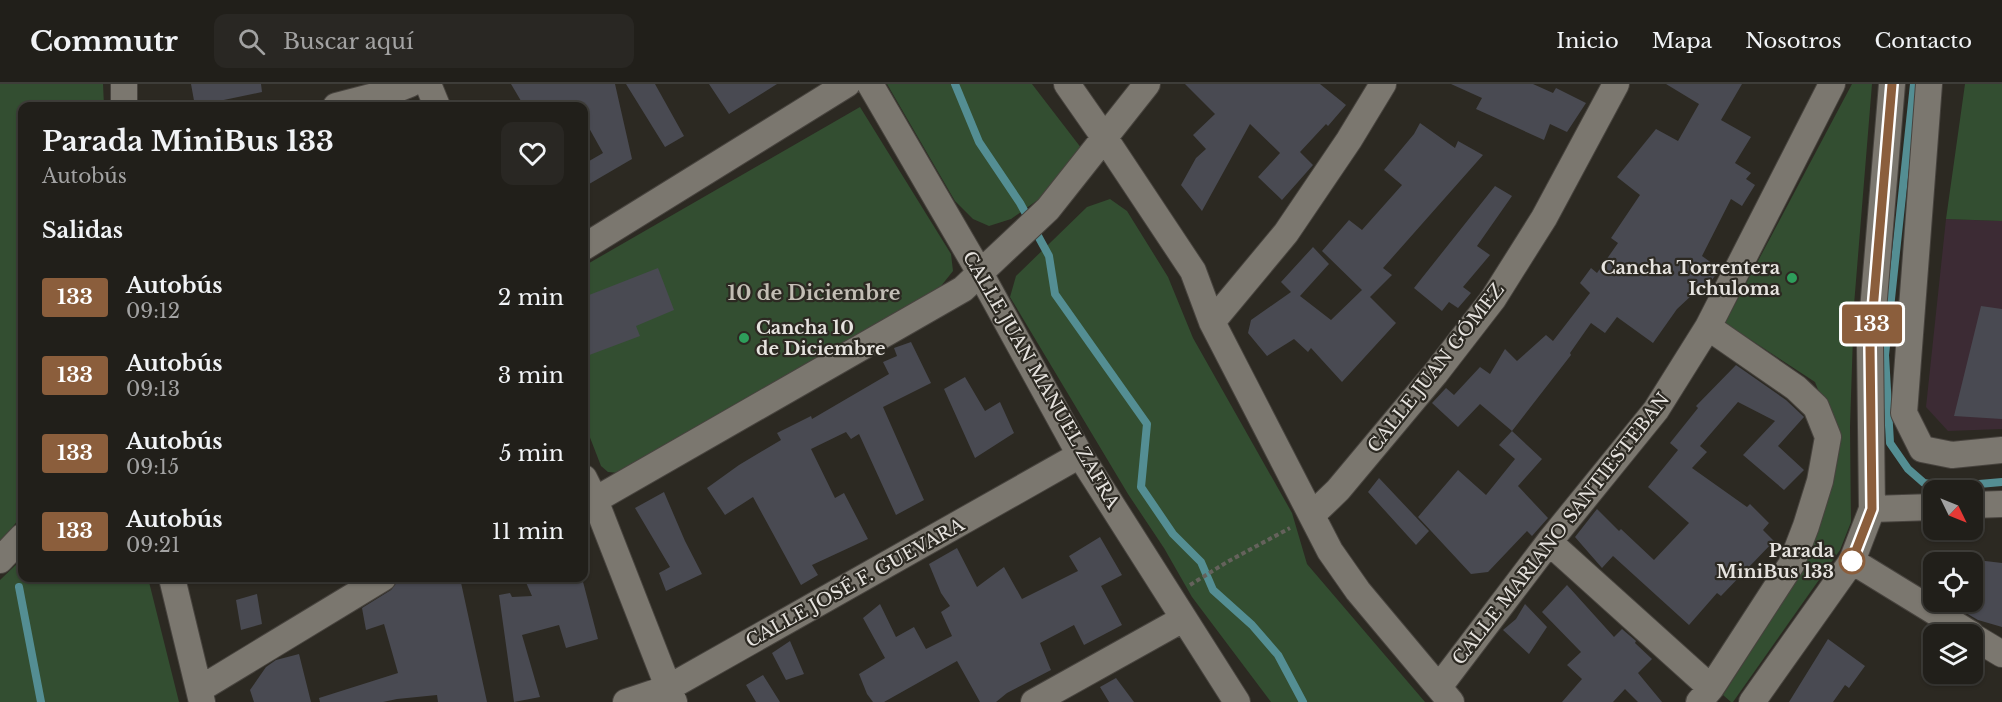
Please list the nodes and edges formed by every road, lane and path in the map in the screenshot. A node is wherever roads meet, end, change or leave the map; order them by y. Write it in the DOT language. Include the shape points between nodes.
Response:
graph roads {
  1 [pos="124,84"];
  2 [pos="410,84"];
  3 [pos="428,84"];
  4 [pos="847,84"];
  5 [pos="870,84"];
  6 [pos="1067,84"];
  7 [pos="1147,84"];
  8 [pos="1383,84"];
  9 [pos="1616,84"];
  10 [pos="1832,84"];
  11 [pos="1892,84"];
  12 [pos="1929,84"];
  13 [pos="124,102"];
  14 [pos="351,102"];
  15 [pos="435,102"];
  16 [pos="1104,137"];
  17 [pos="588,246"];
  18 [pos="980,273"];
  19 [pos="1212,322"];
  20 [pos="1708,327"];
  21 [pos="2002,450"];
  22 [pos="1080,455"];
  23 [pos="588,486"];
  24 [pos="595,500"];
  25 [pos="2002,504"];
  26 [pos="1983,505"];
  27 [pos="1923,507"];
  28 [pos="1872,509"];
  29 [pos="1312,515"];
  30 [pos="18,541"];
  31 [pos="1549,542"];
  32 [pos="0,560"];
  33 [pos="1852,561"];
  34 [pos="1198,581"];
  35 [pos="173,582"];
  36 [pos="377,582"];
  37 [pos="1183,619"];
  38 [pos="1954,624"];
  39 [pos="1983,642"];
  40 [pos="2002,654"];
  41 [pos="1445,694"];
  42 [pos="201,695"];
  43 [pos="671,695"];
  44 [pos="1705,695"];
  45 [pos="626,702"];
  46 [pos="1034,702"];
  47 [pos="1237,702"];
  48 [pos="1752,702"];
  1 -- 13 [label="street"];
  2 -- 14 [label="street"];
  3 -- 15 [label="street"];
  4 -- 17 [label="street"];
  5 -- 18 [label="street, CALLE JUAN MANUEL ZAFRA"];
  6 -- 16 [label="street"];
  7 -- 16 [label="street"];
  8 -- 19 [label="street" via="1286,233"];
  9 -- 29 [label="street, CALLE JUAN GÓMEZ" via="1544,218 1493,299 1428,383 1338,490"];
  10 -- 20 [label="street, CALLE MARIANO SANTIESTEBAN"];
  11 -- 28 [label="street" via="1870,346"];
  12 -- 21 [label="street" via="1904,413 1922,449 1953,455"];
  16 -- 18 [label="street" via="1048,209"];
  16 -- 19 [label="street" via="1193,271"];
  18 -- 22 [label="street, CALLE JUAN MANUEL ZAFRA"];
  18 -- 24 [label="street" via="963,289"];
  19 -- 29 [label="street"];
  20 -- 31 [label="street, CALLE MARIANO SANTIESTEBAN" via="1656,410"];
  20 -- 44 [label="street" via="1796,388 1816,407 1828,437 1820,481 1791,565"];
  22 -- 37 [label="street, CALLE JUAN MANUEL ZAFRA"];
  22 -- 43 [label="street, CALLE JOSÉ F. GUEVARA"];
  23 -- 24 [label="street"];
  24 -- 43 [label="street"];
  25 -- 26 [label="street"];
  27 -- 28 [label="street"];
  28 -- 33 [label="street"];
  29 -- 34 [label="path"];
  29 -- 41 [label="street" via="1330,551 1358,591"];
  30 -- 32 [label="street"];
  31 -- 41 [label="street, CALLE MARIANO SANTIESTEBAN"];
  31 -- 44 [label="street"];
  33 -- 38 [label="street"];
  33 -- 48 [label="street"];
  35 -- 42 [label="street"];
  36 -- 42 [label="street"];
  37 -- 46 [label="street"];
  37 -- 47 [label="street, CALLE JUAN MANUEL ZAFRA"];
  39 -- 40 [label="street"];
  43 -- 45 [label="street, CALLE JOSÉ F. GUEVARA"];
}
